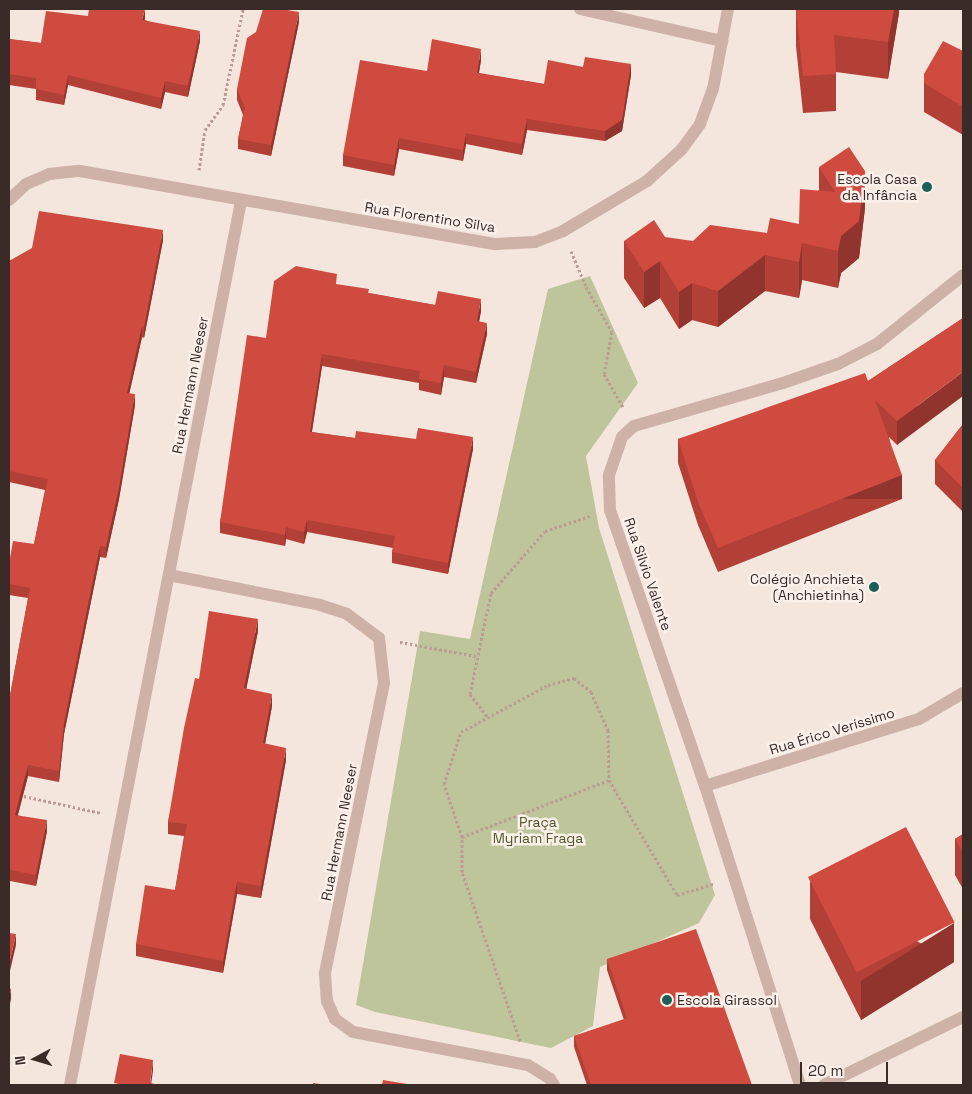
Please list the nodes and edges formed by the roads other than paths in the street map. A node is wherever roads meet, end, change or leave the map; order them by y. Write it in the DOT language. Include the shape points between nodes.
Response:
graph roads {
  1 [pos="580,9"];
  2 [pos="728,9"];
  3 [pos="722,41"];
  4 [pos="9,200"];
  5 [pos="241,201"];
  6 [pos="963,275"];
  7 [pos="169,575"];
  8 [pos="963,693"];
  9 [pos="705,786"];
  10 [pos="963,1017"];
  11 [pos="70,1085"];
  12 [pos="554,1085"];
  13 [pos="800,1085"];
  14 [pos="824,1085"];
  1 -- 3 [label="street"];
  2 -- 3 [label="street, Rua Florentino Silva"];
  3 -- 5 [label="street, Rua Florentino Silva" via="713,89 700,124 682,148 647,181 563,231 535,242 496,244"];
  4 -- 5 [label="street, Rua Florentino Silva" via="26,184 49,174 80,171"];
  5 -- 7 [label="street, Rua Hermann Neeser"];
  6 -- 9 [label="street, Rua Silvio Valente" via="877,344 838,364 634,426 622,437 609,475 610,510"];
  7 -- 11 [label="street, Rua Hermann Neeser"];
  7 -- 12 [label="street, Rua Hermann Neeser" via="320,605 347,614 379,638 384,683 325,974 327,1001 335,1019 353,1032 528,1065"];
  8 -- 9 [label="street, Rua Érico Veríssimo" via="919,719"];
  9 -- 13 [label="street, Rua Silvio Valente"];
  10 -- 14 [label="street"];
}
